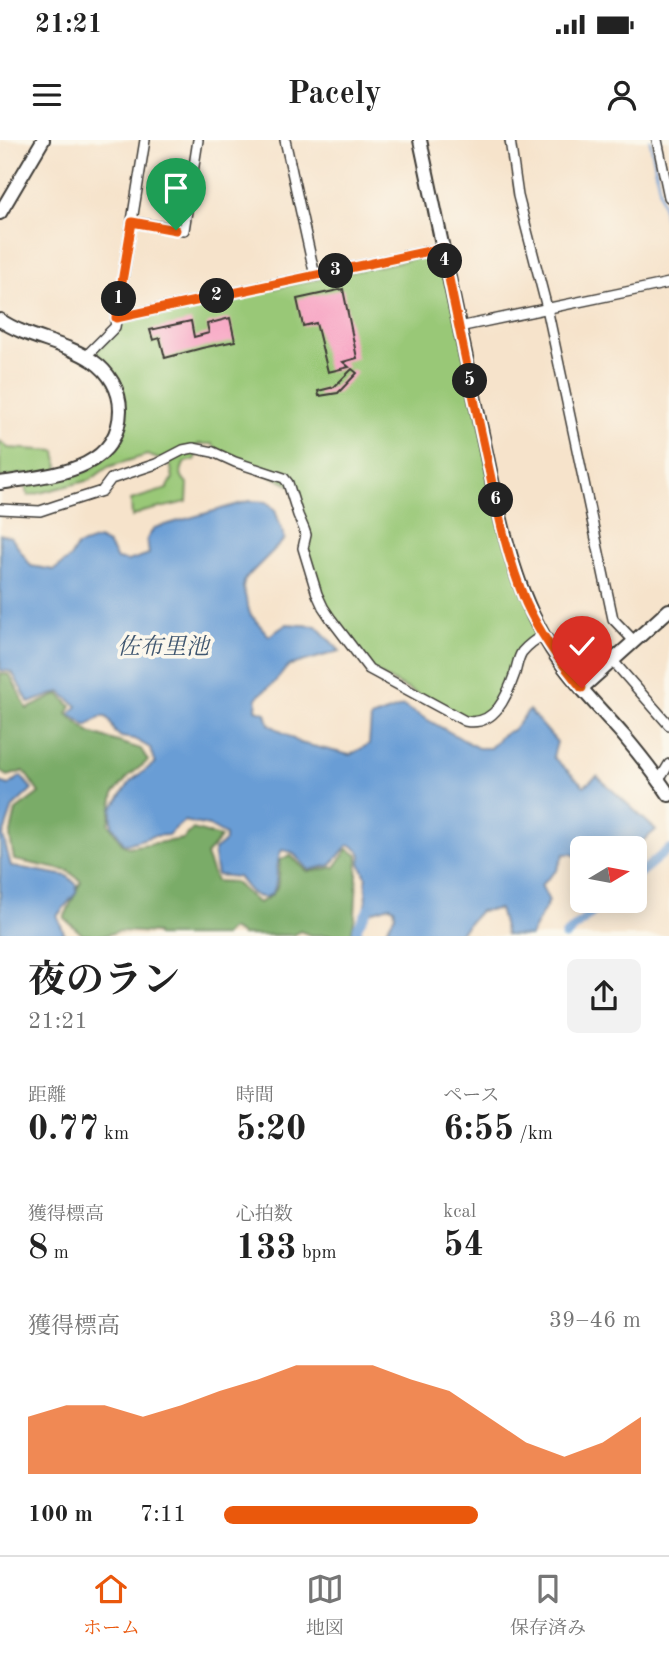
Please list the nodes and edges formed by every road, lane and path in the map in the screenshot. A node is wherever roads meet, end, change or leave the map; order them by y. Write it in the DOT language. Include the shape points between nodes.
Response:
graph roads {
  1 [pos="43,140"];
  2 [pos="145,140"];
  3 [pos="198,140"];
  4 [pos="285,140"];
  5 [pos="420,140"];
  6 [pos="510,140"];
  7 [pos="657,140"];
  8 [pos="669,197"];
  9 [pos="0,213"];
  10 [pos="132,222"];
  11 [pos="443,248"];
  12 [pos="314,276"];
  13 [pos="669,283"];
  14 [pos="547,309"];
  15 [pos="116,318"];
  16 [pos="0,320"];
  17 [pos="459,327"];
  18 [pos="87,357"];
  19 [pos="0,483"];
  20 [pos="0,509"];
  21 [pos="669,610"];
  22 [pos="544,635"];
  23 [pos="635,642"];
  24 [pos="613,661"];
  25 [pos="582,688"];
  26 [pos="669,725"];
  27 [pos="669,764"];
  28 [pos="658,779"];
  29 [pos="669,795"];
  1 -- 9 [label="street"];
  2 -- 10 [label="street"];
  3 -- 10 [label="street" via="184,230"];
  4 -- 12 [label="street"];
  5 -- 11 [label="street"];
  6 -- 14 [label="street" via="518,196"];
  7 -- 8 [label="street"];
  10 -- 15 [label="street"];
  11 -- 12 [label="street"];
  11 -- 17 [label="street"];
  12 -- 15 [label="street"];
  13 -- 14 [label="street"];
  14 -- 17 [label="street"];
  14 -- 23 [label="street" via="613,619"];
  15 -- 18 [label="street" via="115,327"];
  16 -- 18 [label="street"];
  17 -- 22 [label="street" via="506,540 527,603"];
  18 -- 19 [label="street" via="111,380 119,397 114,437 83,466"];
  20 -- 22 [label="street" via="40,511 102,491 111,479 183,450 214,452 284,478 304,528 303,548 320,600 369,669 465,721 478,722 501,705 522,652"];
  21 -- 23 [label="street"];
  22 -- 25 [label="street"];
  23 -- 24 [label="street"];
  24 -- 25 [label="street"];
  24 -- 26 [label="street"];
  25 -- 28 [label="street"];
  27 -- 28 [label="street"];
  28 -- 29 [label="street"];
}
